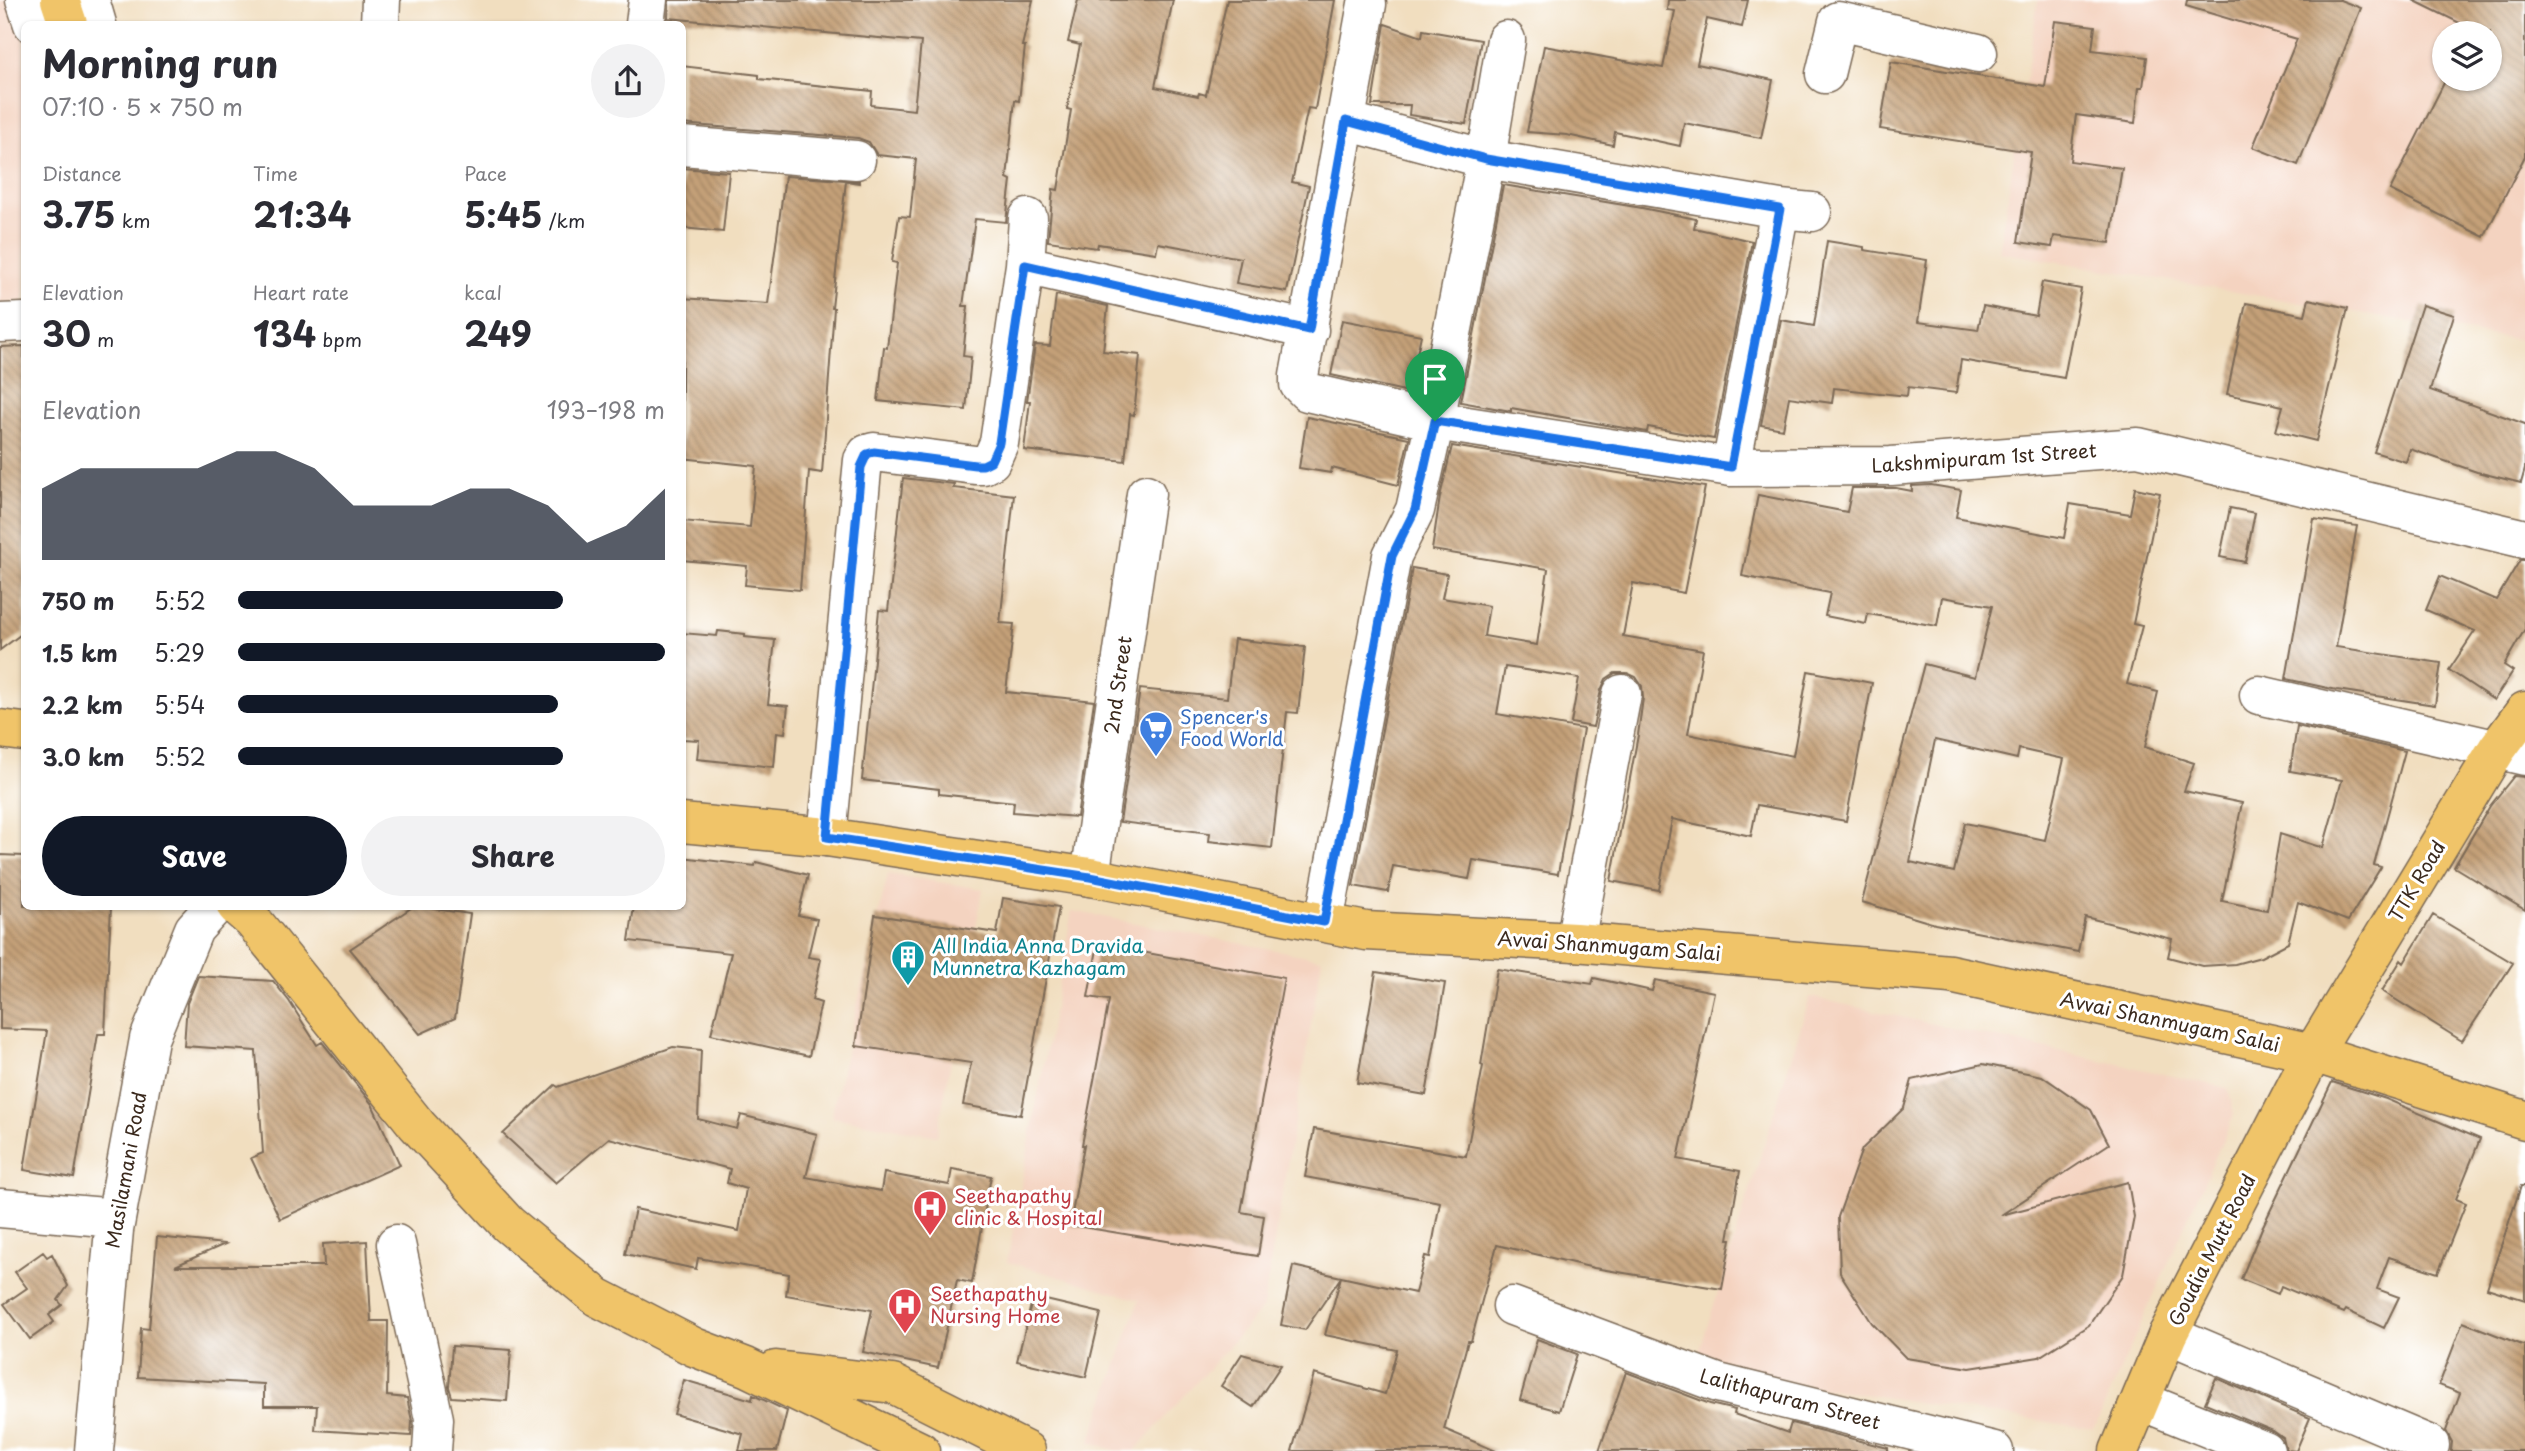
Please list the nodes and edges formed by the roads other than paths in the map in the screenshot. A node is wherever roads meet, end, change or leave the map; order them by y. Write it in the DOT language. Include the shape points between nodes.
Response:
graph roads {
  1 [pos="25,0"];
  2 [pos="60,0"];
  3 [pos="90,0"];
  4 [pos="381,0"];
  5 [pos="648,0"];
  6 [pos="1367,4"];
  7 [pos="1840,10"];
  8 [pos="32,21"];
  9 [pos="67,21"];
  10 [pos="96,21"];
  11 [pos="380,21"];
  12 [pos="645,21"];
  13 [pos="1506,40"];
  14 [pos="1979,52"];
  15 [pos="1825,75"];
  16 [pos="1346,121"];
  17 [pos="686,146"];
  18 [pos="1486,159"];
  19 [pos="856,160"];
  20 [pos="1028,218"];
  21 [pos="1025,265"];
  22 [pos="21,322"];
  23 [pos="0,323"];
  24 [pos="1309,330"];
  25 [pos="1435,421"];
  26 [pos="1731,467"];
  27 [pos="1146,494"];
  28 [pos="2525,539"];
  29 [pos="1622,694"];
  30 [pos="2259,695"];
  31 [pos="2525,711"];
  32 [pos="0,729"];
  33 [pos="21,732"];
  34 [pos="2511,752"];
  35 [pos="686,823"];
  36 [pos="827,837"];
  37 [pos="1090,877"];
  38 [pos="211,910"];
  39 [pos="246,911"];
  40 [pos="1324,922"];
  41 [pos="1575,943"];
  42 [pos="2313,1053"];
  43 [pos="2525,1120"];
  44 [pos="0,1208"];
  45 [pos="116,1218"];
  46 [pos="396,1244"];
  47 [pos="1512,1306"];
  48 [pos="2168,1334"];
  49 [pos="746,1367"];
  50 [pos="2141,1401"];
  51 [pos="433,1435"];
  52 [pos="2430,1444"];
  53 [pos="94,1451"];
  54 [pos="920,1451"];
  55 [pos="1026,1451"];
  56 [pos="1994,1451"];
  57 [pos="2119,1451"];
  58 [pos="2265,1451"];
  1 -- 8 [label="street"];
  2 -- 9 [label="main road"];
  3 -- 10 [label="street"];
  4 -- 11 [label="street"];
  5 -- 12 [label="street"];
  6 -- 16 [label="street"];
  7 -- 14 [label="street"];
  7 -- 15 [label="street"];
  13 -- 18 [label="street"];
  16 -- 18 [label="street"];
  16 -- 24 [label="street"];
  17 -- 19 [label="street"];
  18 -- 25 [label="street"];
  18 -- 26 [label="street" via="1796,211"];
  20 -- 21 [label="street"];
  21 -- 24 [label="street"];
  21 -- 36 [label="street" via="999,443 991,461 975,465 874,452 867,454 861,467"];
  22 -- 23 [label="street"];
  24 -- 25 [label="street, Lakshmipuram 1st Street" via="1299,384 1307,392"];
  25 -- 26 [label="street, Lakshmipuram 1st Street"];
  25 -- 40 [label="street" via="1415,510 1392,556"];
  26 -- 28 [label="street, Lakshmipuram 1st Street" via="1891,466 2138,447"];
  27 -- 37 [label="street, 2nd Street"];
  29 -- 41 [label="street"];
  30 -- 34 [label="street"];
  31 -- 34 [label="main road, TTK Road"];
  32 -- 33 [label="main road"];
  34 -- 42 [label="main road, TTK Road"];
  35 -- 36 [label="main road, Avvai Shanmugam Salai"];
  36 -- 37 [label="main road, Avvai Shanmugam Salai"];
  37 -- 40 [label="main road, Avvai Shanmugam Salai"];
  38 -- 45 [label="street, Masilamani Road" via="194,929 149,1039"];
  39 -- 49 [label="main road" via="417,1125 508,1224 597,1297 694,1348"];
  40 -- 41 [label="main road, Avvai Shanmugam Salai" via="1366,931"];
  41 -- 42 [label="main road, Avvai Shanmugam Salai" via="1950,974"];
  42 -- 43 [label="main road, Avvai Shanmugam Salai"];
  42 -- 48 [label="main road, Goudia Mutt Road"];
  44 -- 45 [label="street"];
  45 -- 53 [label="street, Masilamani Road"];
  46 -- 51 [label="street"];
  47 -- 56 [label="street, Lalithapuram Street" via="1718,1383"];
  48 -- 50 [label="main road, Goudia Mutt Road"];
  48 -- 52 [label="street"];
  49 -- 54 [label="main road"];
  49 -- 55 [label="main road" via="893,1384"];
  50 -- 57 [label="main road, Goudia Mutt Road"];
  50 -- 58 [label="street"];
}
